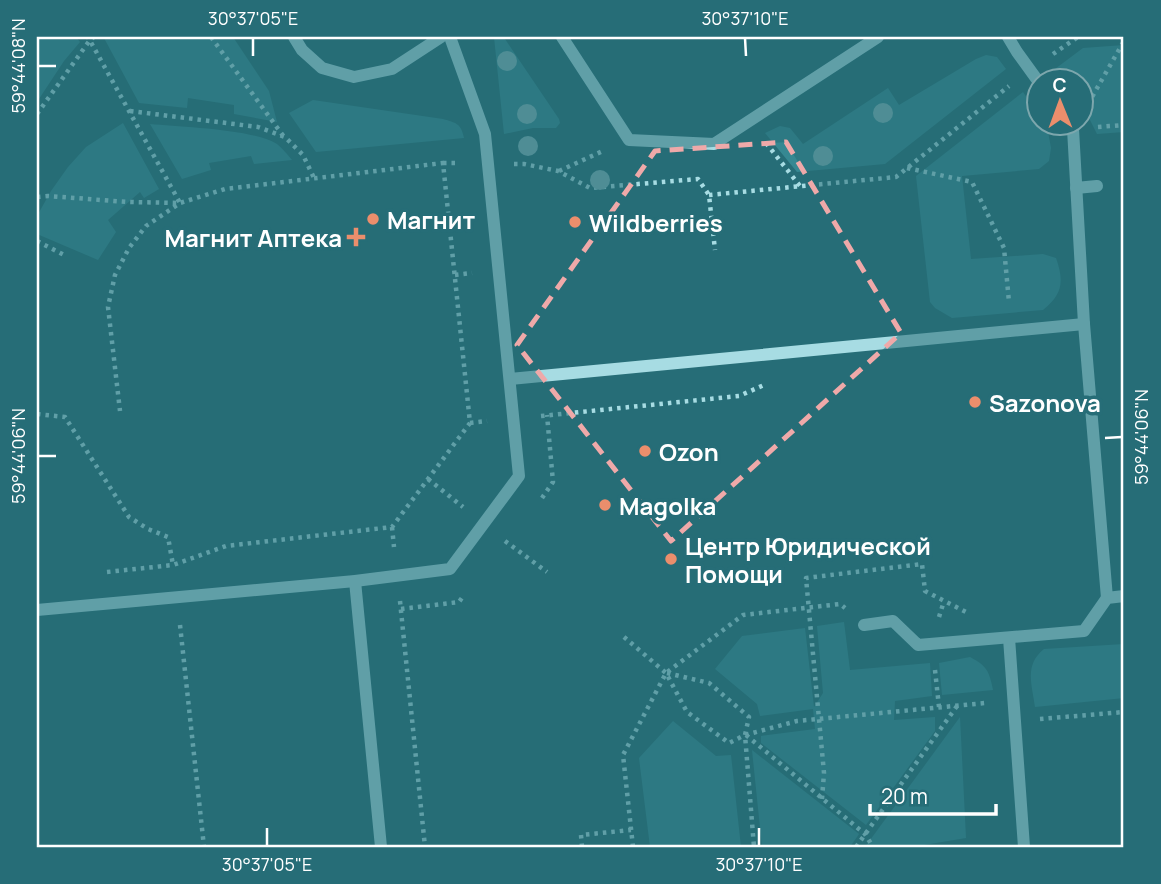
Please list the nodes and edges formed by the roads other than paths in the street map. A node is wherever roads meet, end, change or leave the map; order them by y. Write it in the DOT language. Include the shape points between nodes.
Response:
graph roads {
  1 [pos="294,37"];
  2 [pos="441,37"];
  3 [pos="450,37"];
  4 [pos="562,37"];
  5 [pos="878,37"];
  6 [pos="1008,37"];
  7 [pos="1027,66"];
  8 [pos="1073,136"];
  9 [pos="1097,186"];
  10 [pos="1076,188"];
  11 [pos="1084,324"];
  12 [pos="510,379"];
  13 [pos="355,581"];
  14 [pos="1124,596"];
  15 [pos="1107,598"];
  16 [pos="37,610"];
  17 [pos="864,625"];
  18 [pos="1009,638"];
  19 [pos="381,847"];
  20 [pos="1024,847"];
  1 -- 2 [label="lane" via="322,68 354,77 392,69"];
  3 -- 12 [label="lane" via="485,134"];
  4 -- 5 [label="lane" via="629,140 714,144"];
  6 -- 7 [label="lane"];
  8 -- 10 [label="lane"];
  9 -- 10 [label="lane"];
  10 -- 11 [label="lane"];
  11 -- 12 [label="lane"];
  11 -- 15 [label="lane"];
  12 -- 13 [label="lane" via="519,476 484,525 450,569"];
  13 -- 16 [label="lane"];
  13 -- 19 [label="lane"];
  14 -- 15 [label="lane"];
  15 -- 18 [label="lane" via="1084,631"];
  17 -- 18 [label="lane" via="893,621 918,645"];
  18 -- 20 [label="lane"];
}
